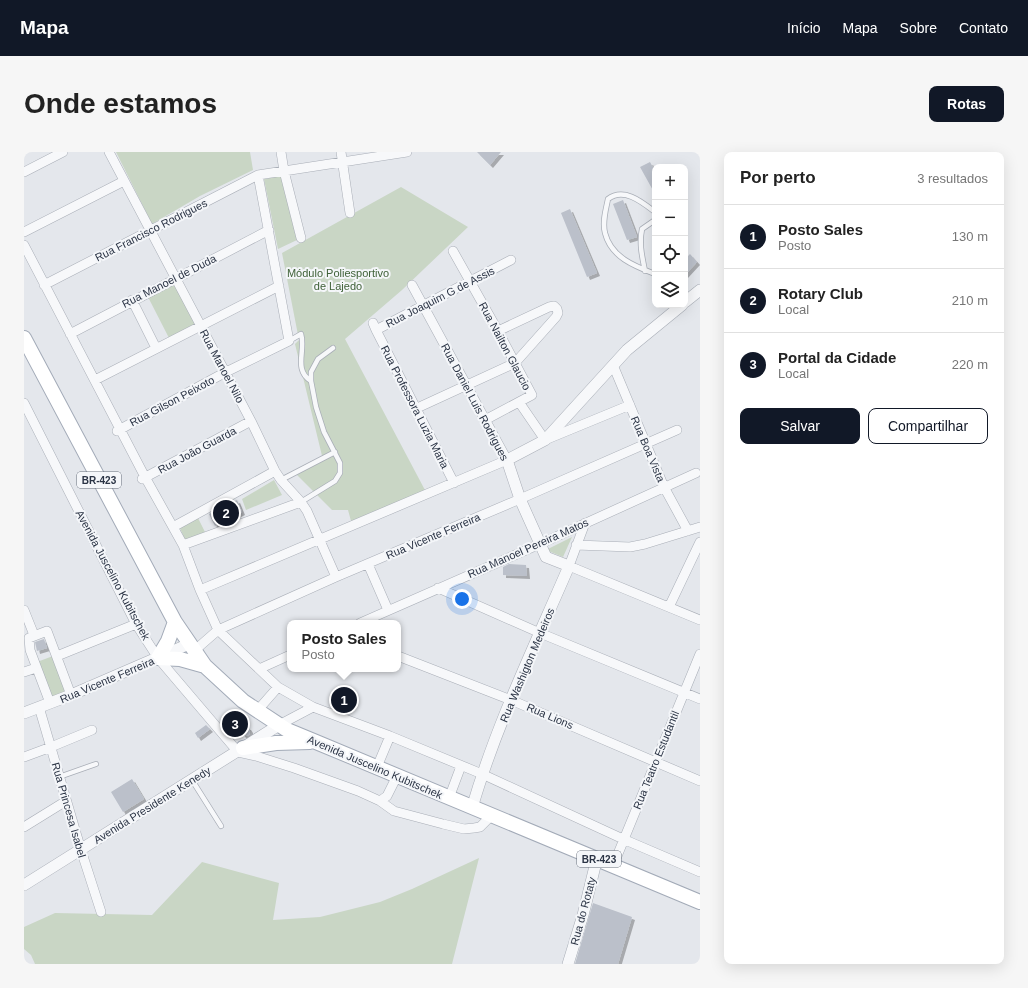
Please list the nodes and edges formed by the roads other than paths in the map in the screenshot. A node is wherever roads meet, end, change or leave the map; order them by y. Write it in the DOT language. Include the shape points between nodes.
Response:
graph roads {
  1 [pos="62,152"];
  2 [pos="109,152"];
  3 [pos="281,152"];
  4 [pos="341,152"];
  5 [pos="407,152"];
  6 [pos="396,153"];
  7 [pos="342,162"];
  8 [pos="284,171"];
  9 [pos="24,172"];
  10 [pos="258,175"];
  11 [pos="124,181"];
  12 [pos="652,210"];
  13 [pos="350,214"];
  14 [pos="652,222"];
  15 [pos="150,229"];
  16 [pos="269,230"];
  17 [pos="24,232"];
  18 [pos="301,238"];
  19 [pos="24,245"];
  20 [pos="453,251"];
  21 [pos="511,260"];
  22 [pos="645,270"];
  23 [pos="652,273"];
  24 [pos="175,278"];
  25 [pos="470,282"];
  26 [pos="44,285"];
  27 [pos="412,285"];
  28 [pos="279,286"];
  29 [pos="700,290"];
  30 [pos="132,300"];
  31 [pos="688,300"];
  32 [pos="423,305"];
  33 [pos="678,308"];
  34 [pos="200,325"];
  35 [pos="374,326"];
  36 [pos="498,331"];
  37 [pos="70,334"];
  38 [pos="24,338"];
  39 [pos="289,341"];
  40 [pos="156,348"];
  41 [pos="333,348"];
  42 [pos="515,363"];
  43 [pos="613,365"];
  44 [pos="224,372"];
  45 [pos="95,380"];
  46 [pos="311,381"];
  47 [pos="466,385"];
  48 [pos="519,402"];
  49 [pos="24,403"];
  50 [pos="630,405"];
  51 [pos="416,409"];
  52 [pos="485,420"];
  53 [pos="251,421"];
  54 [pos="118,430"];
  55 [pos="677,430"];
  56 [pos="545,440"];
  57 [pos="646,443"];
  58 [pos="335,452"];
  59 [pos="507,460"];
  60 [pos="275,470"];
  61 [pos="696,473"];
  62 [pos="144,478"];
  63 [pos="281,480"];
  64 [pos="454,484"];
  65 [pos="664,487"];
  66 [pos="520,499"];
  67 [pos="301,502"];
  68 [pos="585,523"];
  69 [pos="173,527"];
  70 [pos="700,528"];
  71 [pos="688,531"];
  72 [pos="321,540"];
  73 [pos="700,542"];
  74 [pos="540,544"];
  75 [pos="183,545"];
  76 [pos="576,545"];
  77 [pos="368,564"];
  78 [pos="569,566"];
  79 [pos="336,577"];
  80 [pos="438,588"];
  81 [pos="200,590"];
  82 [pos="669,607"];
  83 [pos="24,610"];
  84 [pos="388,610"];
  85 [pos="366,620"];
  86 [pos="700,620"];
  87 [pos="175,622"];
  88 [pos="136,624"];
  89 [pos="218,630"];
  90 [pos="540,633"];
  91 [pos="34,635"];
  92 [pos="192,647"];
  93 [pos="700,654"];
  94 [pos="57,656"];
  95 [pos="287,656"];
  96 [pos="401,657"];
  97 [pos="158,658"];
  98 [pos="205,666"];
  99 [pos="36,668"];
  100 [pos="259,669"];
  101 [pos="24,672"];
  102 [pos="278,687"];
  103 [pos="684,692"];
  104 [pos="71,695"];
  105 [pos="700,699"];
  106 [pos="511,700"];
  107 [pos="45,705"];
  108 [pos="313,707"];
  109 [pos="257,711"];
  110 [pos="24,713"];
  111 [pos="279,725"];
  112 [pos="92,730"];
  113 [pos="390,736"];
  114 [pos="316,742"];
  115 [pos="51,747"];
  116 [pos="241,750"];
  117 [pos="24,757"];
  118 [pos="656,761"];
  119 [pos="96,764"];
  120 [pos="461,766"];
  121 [pos="377,767"];
  122 [pos="482,774"];
  123 [pos="398,776"];
  124 [pos="59,777"];
  125 [pos="192,780"];
  126 [pos="700,781"];
  127 [pos="449,798"];
  128 [pos="66,801"];
  129 [pos="380,801"];
  130 [pos="472,808"];
  131 [pos="494,817"];
  132 [pos="221,826"];
  133 [pos="24,827"];
  134 [pos="623,839"];
  135 [pos="80,850"];
  136 [pos="596,858"];
  137 [pos="613,866"];
  138 [pos="700,872"];
  139 [pos="24,885"];
  140 [pos="699,898"];
  141 [pos="101,912"];
  142 [pos="568,964"];
  1 -- 9 [label="street"];
  2 -- 11 [label="street, Rua Manoel Nilo"];
  3 -- 8 [label="street"];
  4 -- 7 [label="street"];
  5 -- 6 [label="street, Rua Francisco Rodrigues"];
  6 -- 7 [label="street, Rua Francisco Rodrigues"];
  7 -- 8 [label="street, Rua Francisco Rodrigues"];
  7 -- 13 [label="street"];
  8 -- 10 [label="street, Rua Francisco Rodrigues"];
  8 -- 18 [label="street"];
  10 -- 15 [label="street, Rua Francisco Rodrigues"];
  10 -- 16 [label="street"];
  11 -- 15 [label="street, Rua Manoel Nilo"];
  11 -- 17 [label="street"];
  12 -- 22 [label="lane" via="636,198 619,194 608,199 605,213 604,232 613,251 625,261"];
  14 -- 22 [label="lane" via="642,229 640,239"];
  15 -- 24 [label="street, Rua Manoel Nilo"];
  15 -- 26 [label="street, Rua Francisco Rodrigues"];
  16 -- 24 [label="street, Rua Manoel de Duda"];
  16 -- 28 [label="street"];
  19 -- 26 [label="street"];
  20 -- 25 [label="street, Rua Nailton Glaucio"];
  21 -- 25 [label="street, Rua Joaquim G de Assis"];
  22 -- 23 [label="lane"];
  24 -- 30 [label="street, Rua Manoel de Duda"];
  24 -- 34 [label="street, Rua Manoel Nilo"];
  25 -- 32 [label="street, Rua Joaquim G de Assis"];
  25 -- 36 [label="street, Rua Nailton Glaucio"];
  26 -- 37 [label="street"];
  27 -- 32 [label="street, Rua Daniel Luis Rodrigues"];
  28 -- 34 [label="street"];
  28 -- 39 [label="street"];
  29 -- 31 [label="street"];
  30 -- 37 [label="street, Rua Manoel de Duda"];
  30 -- 40 [label="street"];
  32 -- 35 [label="street, Rua Joaquim G de Assis"];
  32 -- 47 [label="street, Rua Daniel Luis Rodrigues"];
  33 -- 43 [label="street" via="627,350"];
  34 -- 40 [label="street"];
  34 -- 44 [label="street, Rua Manoel Nilo"];
  35 -- 51 [label="street, Rua Professora Luzia Maria"];
  36 -- 42 [label="street, Rua Nailton Glaucio"];
  36 -- 42 [label="street" via="549,306 558,309 556,317"];
  37 -- 45 [label="street"];
  38 -- 87 [label="main road, BR-423"];
  39 -- 44 [label="street, Rua Gilson Peixoto"];
  39 -- 46 [label="lane" via="301,334 303,344 300,362 305,377"];
  40 -- 45 [label="street"];
  41 -- 46 [label="lane" via="318,360 311,372"];
  42 -- 47 [label="street"];
  42 -- 48 [label="street, Rua Nailton Glaucio" via="532,395"];
  43 -- 50 [label="street, Rua Boa Vista"];
  43 -- 56 [label="street"];
  44 -- 53 [label="street, Rua Manoel Nilo"];
  44 -- 54 [label="street, Rua Gilson Peixoto"];
  45 -- 54 [label="street"];
  46 -- 58 [label="lane" via="316,407"];
  47 -- 51 [label="street"];
  47 -- 52 [label="street, Rua Daniel Luis Rodrigues"];
  48 -- 52 [label="street, Rua Nailton Glaucio"];
  48 -- 56 [label="street"];
  49 -- 88 [label="street, Avenida Juscelino Kubitschek"];
  50 -- 56 [label="street"];
  50 -- 57 [label="street, Rua Boa Vista"];
  51 -- 64 [label="street, Rua Professora Luzia Maria"];
  52 -- 59 [label="street, Rua Daniel Luis Rodrigues"];
  53 -- 60 [label="street, Rua Manoel Nilo"];
  53 -- 62 [label="street, Rua João Guarda"];
  54 -- 62 [label="street"];
  55 -- 57 [label="street, Rua Vicente Ferreira"];
  56 -- 59 [label="street"];
  57 -- 65 [label="street, Rua Boa Vista"];
  57 -- 66 [label="street, Rua Vicente Ferreira"];
  58 -- 63 [label="lane"];
  58 -- 67 [label="lane" via="341,468 338,478"];
  59 -- 64 [label="street"];
  59 -- 66 [label="street, Rua Daniel Luis Rodrigues"];
  60 -- 63 [label="street, Rua Manoel Nilo"];
  60 -- 69 [label="street"];
  61 -- 65 [label="street, Rua Manoel Pereira Matos"];
  62 -- 69 [label="street"];
  63 -- 67 [label="street, Rua Manoel Nilo"];
  64 -- 72 [label="street"];
  65 -- 68 [label="street, Rua Manoel Pereira Matos"];
  65 -- 71 [label="street, Rua Boa Vista"];
  66 -- 74 [label="street, Rua Daniel Luis Rodrigues"];
  66 -- 77 [label="street, Rua Vicente Ferreira"];
  67 -- 72 [label="street, Rua Manoel Nilo"];
  67 -- 75 [label="street"];
  68 -- 74 [label="street, Rua Manoel Pereira Matos"];
  68 -- 76 [label="street, Rua Washigton Medeiros"];
  69 -- 75 [label="street"];
  70 -- 71 [label="street"];
  71 -- 76 [label="street" via="630,547"];
  72 -- 79 [label="street, Rua Manoel Nilo"];
  72 -- 81 [label="street"];
  73 -- 82 [label="street"];
  74 -- 78 [label="street, Rua Daniel Luis Rodrigues" via="546,557"];
  74 -- 80 [label="street, Rua Manoel Pereira Matos"];
  75 -- 81 [label="street"];
  76 -- 78 [label="street, Rua Washigton Medeiros"];
  77 -- 79 [label="street, Rua Vicente Ferreira"];
  77 -- 84 [label="street"];
  78 -- 82 [label="street"];
  78 -- 90 [label="street, Rua Washigton Medeiros"];
  79 -- 89 [label="street, Rua Vicente Ferreira"];
  80 -- 84 [label="street, Rua Manoel Pereira Matos"];
  80 -- 90 [label="street"];
  81 -- 89 [label="street"];
  82 -- 86 [label="street"];
  83 -- 91 [label="street"];
  84 -- 85 [label="street, Rua Manoel Pereira Matos"];
  87 -- 92 [label="main road, Avenida Juscelino Kubitschek / BR-423"];
  87 -- 97 [label="main road"];
  88 -- 94 [label="street"];
  88 -- 97 [label="street, Avenida Juscelino Kubitschek"];
  89 -- 92 [label="street, Rua Vicente Ferreira"];
  89 -- 100 [label="street"];
  90 -- 103 [label="street"];
  90 -- 106 [label="street, Rua Washigton Medeiros"];
  91 -- 94 [label="street" via="47,631"];
  91 -- 99 [label="street, Rua Princesa Isabel" via="29,638"];
  92 -- 97 [label="street, Rua Vicente Ferreira"];
  92 -- 98 [label="main road, Avenida Juscelino Kubitschek / BR-423"];
  93 -- 103 [label="street, Rua Teatro Estudantil"];
  94 -- 104 [label="street"];
  95 -- 100 [label="street"];
  96 -- 106 [label="street, Rua Lions"];
  97 -- 98 [label="main road" via="180,659"];
  97 -- 104 [label="street, Rua Vicente Ferreira"];
  97 -- 116 [label="street, Avenida Juscelino Kubitschek"];
  98 -- 109 [label="main road, Avenida Juscelino Kubitschek / BR-423"];
  99 -- 101 [label="street"];
  99 -- 107 [label="street, Rua Princesa Isabel"];
  100 -- 102 [label="street"];
  102 -- 108 [label="street"];
  102 -- 109 [label="street"];
  103 -- 105 [label="street"];
  103 -- 118 [label="street, Rua Teatro Estudantil"];
  104 -- 107 [label="street, Rua Vicente Ferreira"];
  106 -- 118 [label="street, Rua Lions"];
  106 -- 122 [label="street, Rua Washigton Medeiros"];
  107 -- 110 [label="street, Rua Vicente Ferreira"];
  107 -- 115 [label="street, Rua Princesa Isabel"];
  108 -- 111 [label="street"];
  108 -- 113 [label="street"];
  109 -- 111 [label="main road, Avenida Juscelino Kubitschek / BR-423"];
  111 -- 114 [label="main road, Avenida Juscelino Kubitschek / BR-423"];
  111 -- 116 [label="street, Avenida Presidente Kenedy"];
  112 -- 115 [label="street"];
  113 -- 120 [label="street"];
  113 -- 121 [label="street"];
  114 -- 116 [label="main road" via="276,743"];
  114 -- 121 [label="main road, Avenida Juscelino Kubitschek / BR-423"];
  115 -- 117 [label="street"];
  115 -- 124 [label="street, Rua Princesa Isabel"];
  116 -- 125 [label="street, Avenida Presidente Kenedy"];
  116 -- 129 [label="street"];
  118 -- 126 [label="street, Rua Lions"];
  118 -- 134 [label="street, Rua Teatro Estudantil"];
  119 -- 124 [label="lane"];
  120 -- 122 [label="street"];
  120 -- 127 [label="street"];
  121 -- 123 [label="main road, Avenida Juscelino Kubitschek / BR-423"];
  122 -- 130 [label="street, Rua Washigton Medeiros"];
  122 -- 134 [label="street"];
  123 -- 127 [label="main road, Avenida Juscelino Kubitschek / BR-423"];
  123 -- 129 [label="street" via="387,796"];
  124 -- 128 [label="street, Rua Princesa Isabel"];
  125 -- 132 [label="lane"];
  125 -- 135 [label="street, Avenida Presidente Kenedy"];
  127 -- 130 [label="main road, Avenida Juscelino Kubitschek / BR-423"];
  128 -- 133 [label="street"];
  128 -- 135 [label="street, Rua Princesa Isabel"];
  129 -- 131 [label="street" via="394,811 464,829 480,826"];
  130 -- 131 [label="main road, Avenida Juscelino Kubitschek / BR-423"];
  131 -- 136 [label="main road, BR-423"];
  134 -- 137 [label="street, Rua Teatro Estudantil"];
  134 -- 138 [label="street"];
  135 -- 139 [label="street, Avenida Presidente Kenedy"];
  135 -- 141 [label="street, Rua Princesa Isabel"];
  136 -- 137 [label="main road, BR-423"];
  136 -- 142 [label="street, Rua do Rotaty"];
  137 -- 140 [label="main road, BR-423"];
}
